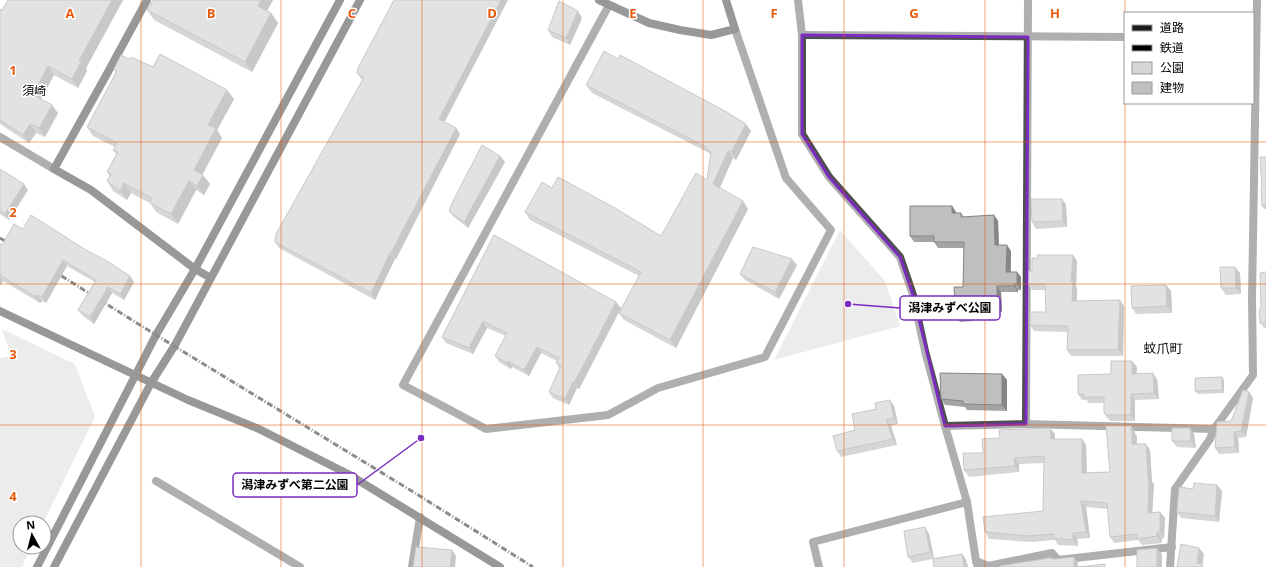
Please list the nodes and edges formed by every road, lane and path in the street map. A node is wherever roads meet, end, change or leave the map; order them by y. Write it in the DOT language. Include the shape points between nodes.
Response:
graph roads {
  1 [pos="147,0"];
  2 [pos="340,0"];
  3 [pos="360,0"];
  4 [pos="599,0"];
  5 [pos="726,0"];
  6 [pos="798,0"];
  7 [pos="1028,0"];
  8 [pos="1257,0"];
  9 [pos="609,5"];
  10 [pos="734,29"];
  11 [pos="802,35"];
  12 [pos="1028,37"];
  13 [pos="1124,37"];
  14 [pos="1255,37"];
  15 [pos="0,137"];
  16 [pos="54,169"];
  17 [pos="195,269"];
  18 [pos="211,278"];
  19 [pos="0,311"];
  20 [pos="136,376"];
  21 [pos="150,383"];
  22 [pos="1026,424"];
  23 [pos="945,426"];
  24 [pos="1214,429"];
  25 [pos="156,481"];
  26 [pos="967,502"];
  27 [pos="420,517"];
  28 [pos="1172,546"];
  29 [pos="977,564"];
  30 [pos="36,567"];
  31 [pos="54,567"];
  32 [pos="300,567"];
  33 [pos="412,567"];
  34 [pos="500,567"];
  35 [pos="819,567"];
  36 [pos="1170,567"];
  1 -- 16 [label="street"];
  2 -- 17 [label="street"];
  3 -- 18 [label="street"];
  4 -- 9 [label="street"];
  5 -- 10 [label="street"];
  6 -- 11 [label="street"];
  7 -- 12 [label="street"];
  8 -- 14 [label="street"];
  9 -- 10 [label="street" via="649,22 680,30 711,35"];
  9 -- 10 [label="street" via="403,385 486,429 608,415 658,388 765,357 831,230 786,178"];
  11 -- 12 [label="street"];
  11 -- 23 [label="street" via="802,134 829,177 900,257 913,295"];
  12 -- 13 [label="street"];
  12 -- 22 [label="street"];
  14 -- 24 [label="street" via="1253,375"];
  15 -- 16 [label="street"];
  16 -- 17 [label="street" via="91,190"];
  17 -- 18 [label="street"];
  17 -- 20 [label="street" via="156,335"];
  18 -- 21 [label="street" via="175,345"];
  19 -- 20 [label="street"];
  20 -- 21 [label="street"];
  20 -- 30 [label="street"];
  21 -- 27 [label="street" via="259,429 348,474"];
  21 -- 31 [label="street"];
  22 -- 23 [label="street"];
  22 -- 24 [label="street"];
  23 -- 26 [label="street"];
  24 -- 28 [label="street" via="1210,439 1175,490"];
  25 -- 32 [label="street"];
  26 -- 29 [label="street"];
  26 -- 35 [label="street" via="813,542"];
  27 -- 33 [label="street"];
  27 -- 34 [label="street"];
  28 -- 29 [label="street" via="1058,560 1052,553 988,566"];
  28 -- 36 [label="street"];
}
